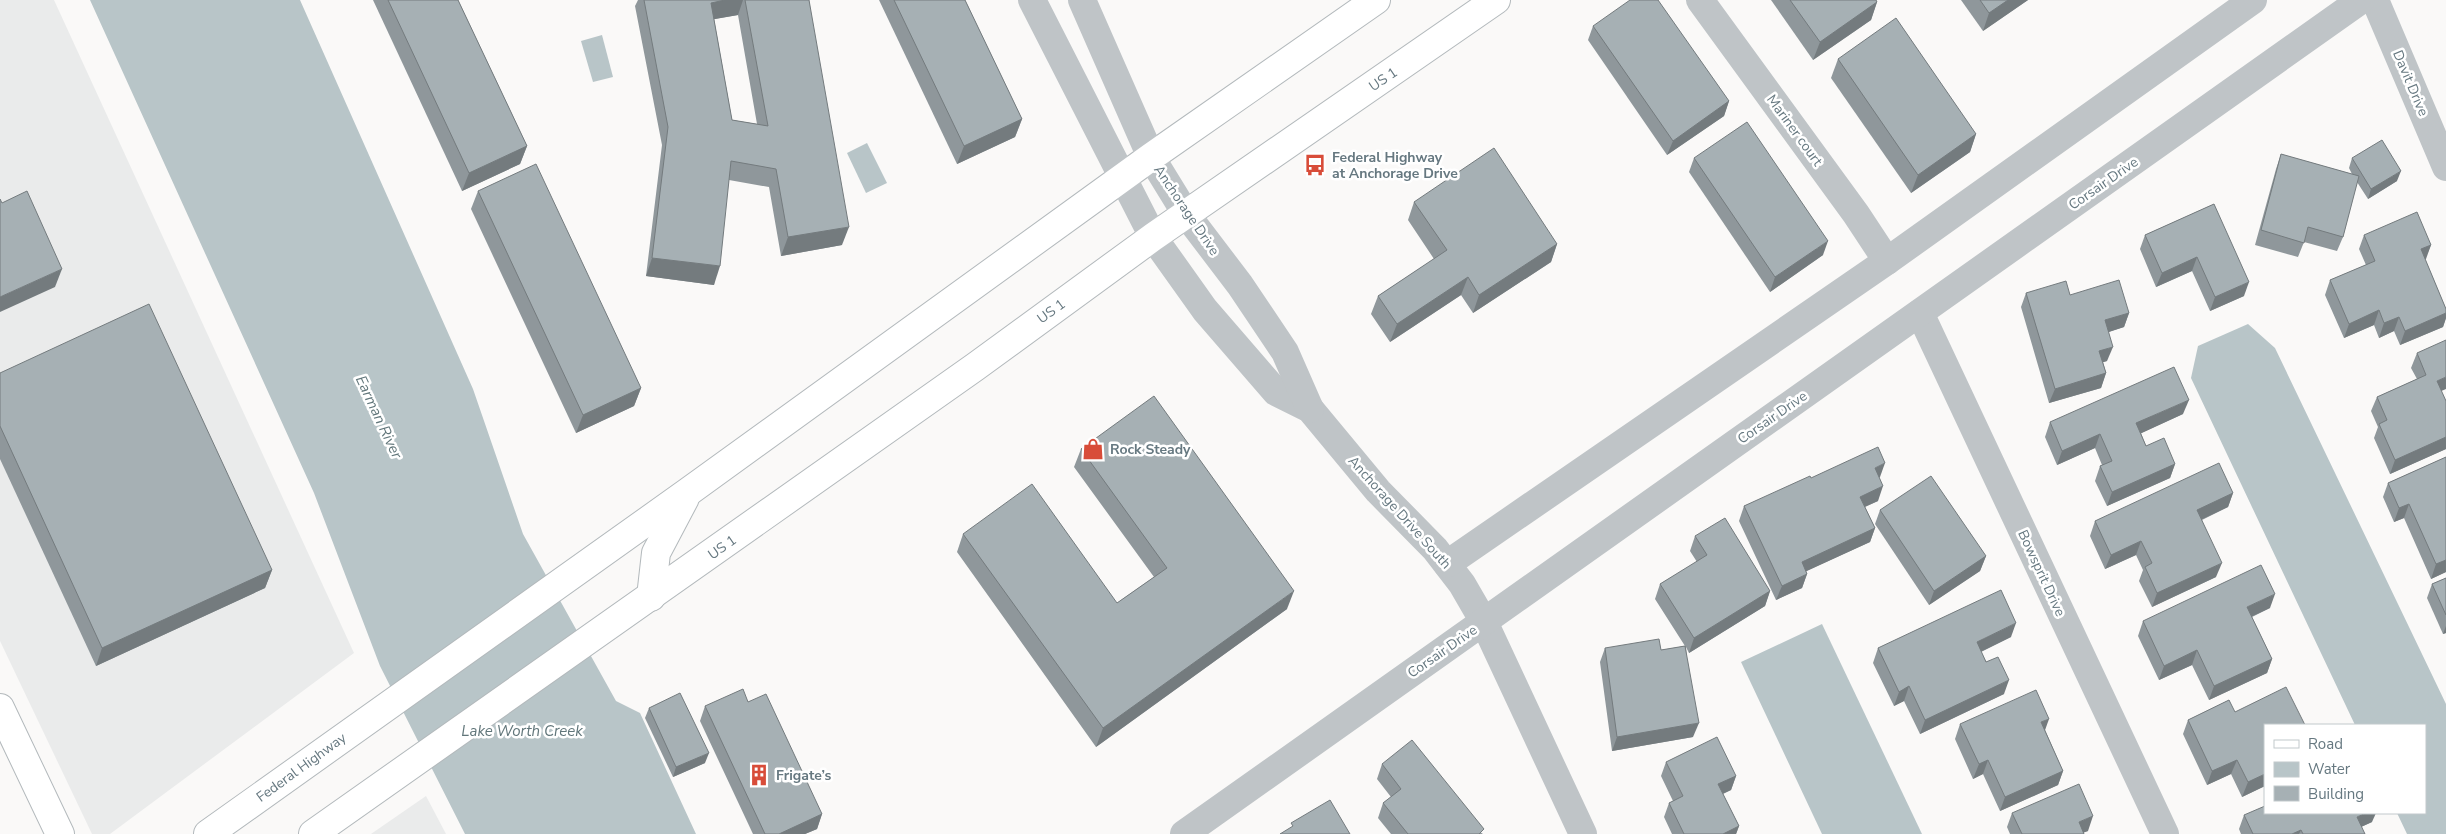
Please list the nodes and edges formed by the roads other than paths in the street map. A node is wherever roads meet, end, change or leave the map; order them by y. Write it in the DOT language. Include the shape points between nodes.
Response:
graph roads {
  1 [pos="1032,0"];
  2 [pos="1082,0"];
  3 [pos="1376,0"];
  4 [pos="1496,0"];
  5 [pos="1700,0"];
  6 [pos="2253,0"];
  7 [pos="2361,0"];
  8 [pos="2375,0"];
  9 [pos="1151,157"];
  10 [pos="2446,167"];
  11 [pos="1121,179"];
  12 [pos="1186,214"];
  13 [pos="1153,237"];
  14 [pos="1887,261"];
  15 [pos="1920,313"];
  16 [pos="1310,409"];
  17 [pos="688,492"];
  18 [pos="1447,564"];
  19 [pos="651,597"];
  20 [pos="1484,622"];
  21 [pos="0,708"];
  22 [pos="60,834"];
  23 [pos="208,834"];
  24 [pos="313,834"];
  25 [pos="1184,834"];
  26 [pos="1583,834"];
  27 [pos="2164,834"];
  1 -- 11 [label="street"];
  2 -- 9 [label="street, Anchorage Drive"];
  3 -- 9 [label="main road, Federal Highway"];
  4 -- 12 [label="main road, US 1 / US 1"];
  5 -- 14 [label="street, Mariner court"];
  6 -- 14 [label="street"];
  7 -- 15 [label="street, Corsair Drive"];
  8 -- 10 [label="street, Davit Drive"];
  9 -- 11 [label="main road, Federal Highway"];
  9 -- 12 [label="street, Anchorage Drive"];
  11 -- 13 [label="street"];
  11 -- 17 [label="main road, Federal Highway"];
  12 -- 13 [label="main road, US 1 / US 1"];
  12 -- 16 [label="street, Anchorage Drive" via="1285,352"];
  13 -- 16 [label="street, Anchorage Drive South" via="1205,310 1276,392"];
  13 -- 19 [label="main road, US 1 / US 1"];
  14 -- 18 [label="street"];
  15 -- 20 [label="street, Corsair Drive"];
  15 -- 27 [label="street, Bowsprit Drive"];
  16 -- 18 [label="street, Anchorage Drive South" via="1378,491"];
  17 -- 19 [label="main road" via="656,553"];
  17 -- 23 [label="main road, Federal Highway"];
  18 -- 20 [label="street, Anchorage Drive South"];
  19 -- 24 [label="main road, US 1 / US 1"];
  20 -- 25 [label="street, Corsair Drive"];
  20 -- 26 [label="street, Anchorage Drive South"];
  21 -- 22 [label="main road"];
}
